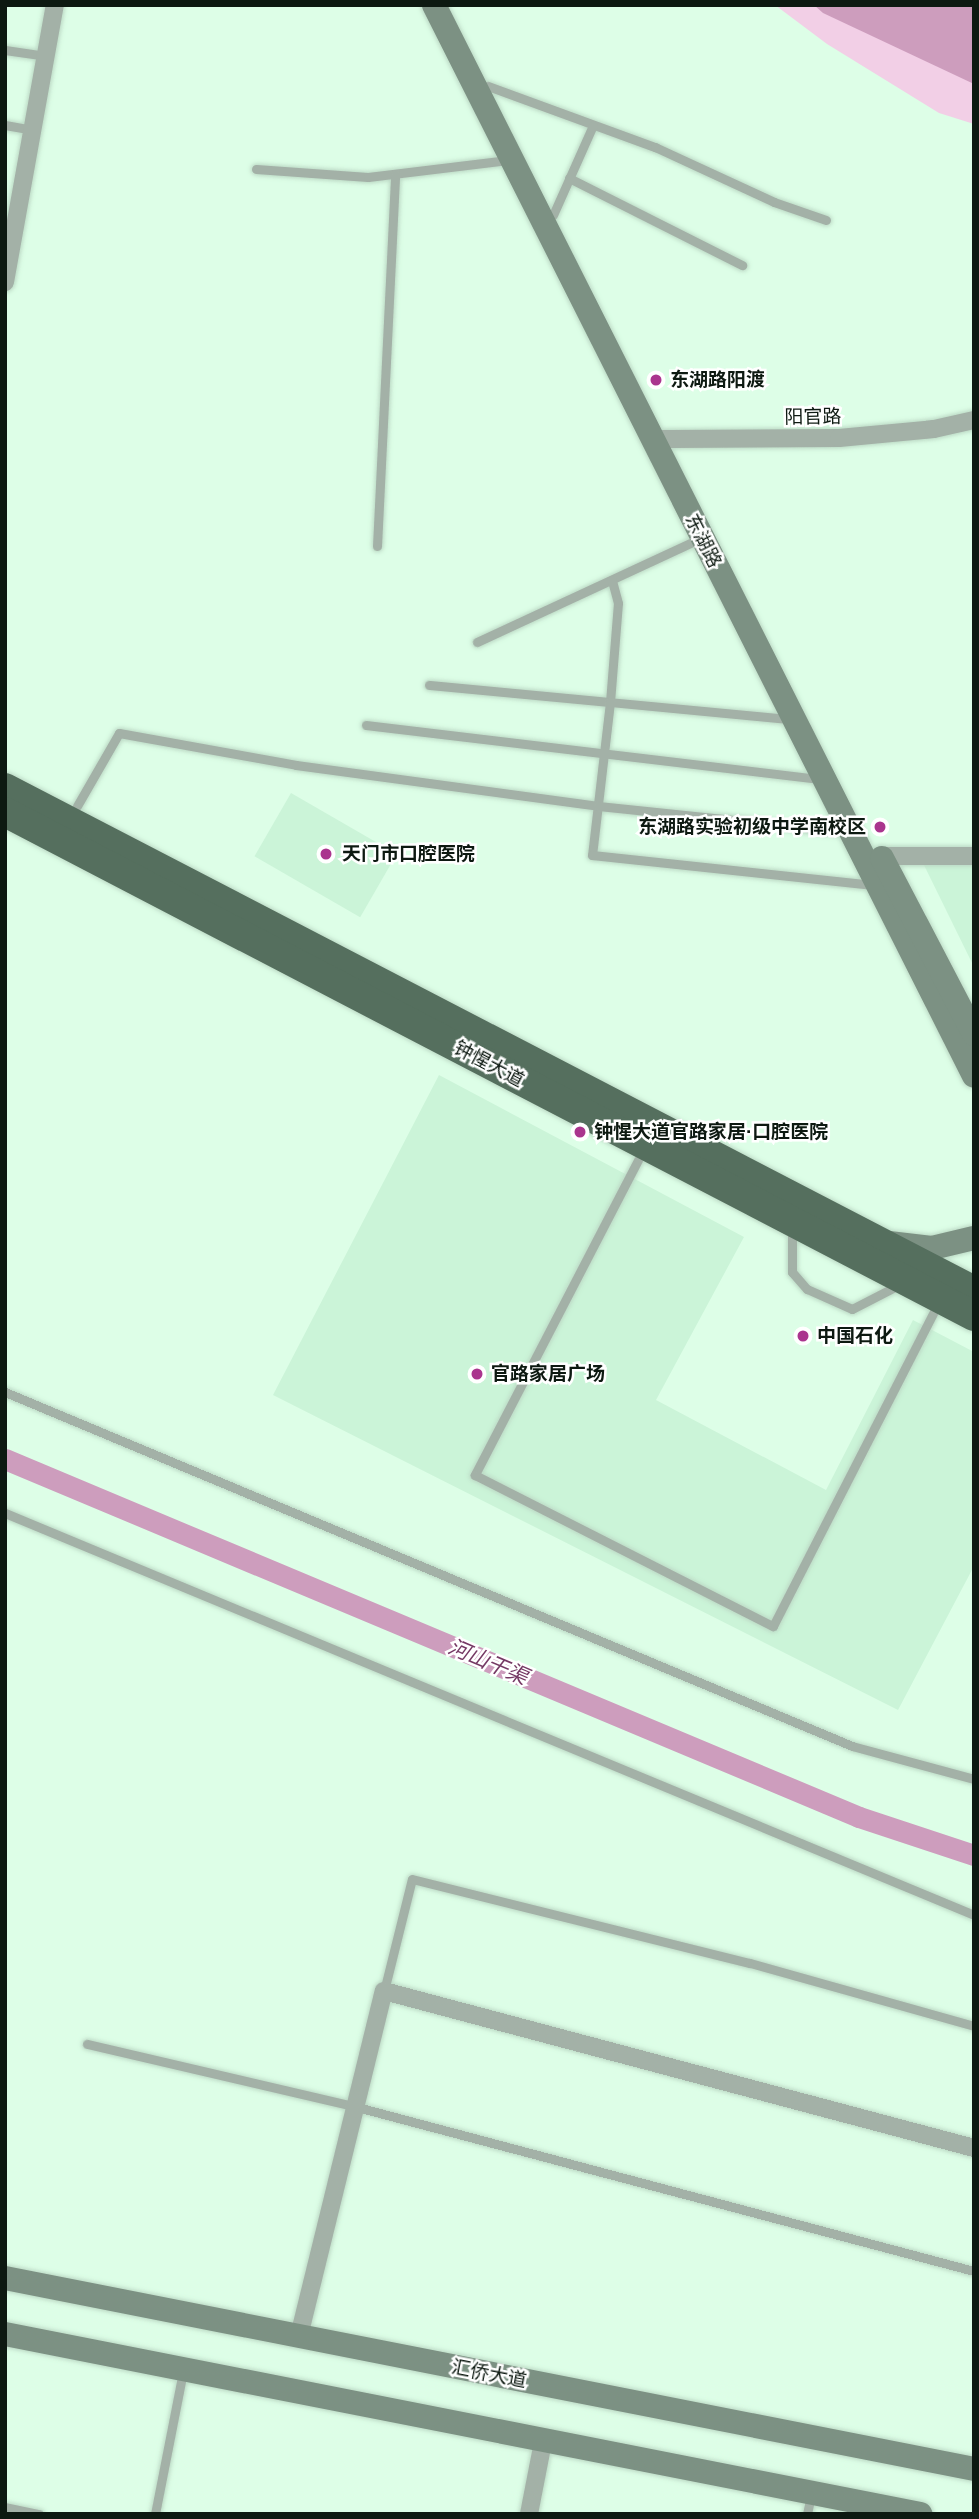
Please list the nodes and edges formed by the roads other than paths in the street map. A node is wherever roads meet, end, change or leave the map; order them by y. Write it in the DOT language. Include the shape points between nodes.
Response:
graph roads {
  1 [pos="55,5"];
  2 [pos="434,5"];
  3 [pos="449,5"];
  4 [pos="5,50"];
  5 [pos="46,56"];
  6 [pos="488,86"];
  7 [pos="5,125"];
  8 [pos="593,125"];
  9 [pos="33,130"];
  10 [pos="510,160"];
  11 [pos="256,169"];
  12 [pos="396,174"];
  13 [pos="569,178"];
  14 [pos="553,215"];
  15 [pos="826,220"];
  16 [pos="11,222"];
  17 [pos="741,265"];
  18 [pos="5,282"];
  19 [pos="974,420"];
  20 [pos="659,439"];
  21 [pos="702,538"];
  22 [pos="377,546"];
  23 [pos="612,580"];
  24 [pos="477,642"];
  25 [pos="429,685"];
  26 [pos="610,702"];
  27 [pos="793,719"];
  28 [pos="366,725"];
  29 [pos="604,756"];
  30 [pos="5,769"];
  31 [pos="824,779"];
  32 [pos="5,788"];
  33 [pos="77,806"];
  34 [pos="598,806"];
  35 [pos="5,812"];
  36 [pos="5,831"];
  37 [pos="851,833"];
  38 [pos="882,856"];
  39 [pos="974,856"];
  40 [pos="878,886"];
  41 [pos="490,1031"];
  42 [pos="974,1034"];
  43 [pos="974,1076"];
  44 [pos="638,1160"];
  45 [pos="792,1222"];
  46 [pos="974,1238"];
  47 [pos="874,1240"];
  48 [pos="905,1280"];
  49 [pos="974,1291"];
  50 [pos="940,1299"];
  51 [pos="974,1316"];
  52 [pos="5,1392"];
  53 [pos="5,1513"];
  54 [pos="974,1779"];
  55 [pos="974,1915"];
  56 [pos="384,1991"];
  57 [pos="974,2026"];
  58 [pos="87,2044"];
  59 [pos="357,2108"];
  60 [pos="974,2148"];
  61 [pos="974,2271"];
  62 [pos="5,2278"];
  63 [pos="5,2334"];
  64 [pos="299,2336"];
  65 [pos="183,2370"];
  66 [pos="543,2442"];
  67 [pos="974,2469"];
  68 [pos="809,2503"];
  69 [pos="5,2507"];
  70 [pos="39,2514"];
  71 [pos="155,2514"];
  72 [pos="529,2514"];
  73 [pos="920,2514"];
  1 -- 5 [label="street"];
  2 -- 10 [label="main road, 东湖路"];
  3 -- 6 [label="main road, 东湖路"];
  4 -- 5 [label="lane"];
  5 -- 9 [label="street"];
  6 -- 8 [label="lane"];
  6 -- 14 [label="main road, 东湖路"];
  7 -- 9 [label="lane"];
  8 -- 13 [label="lane"];
  8 -- 15 [label="lane"];
  9 -- 16 [label="street"];
  10 -- 12 [label="lane"];
  10 -- 20 [label="main road, 东湖路"];
  11 -- 12 [label="lane"];
  12 -- 22 [label="lane"];
  13 -- 14 [label="lane"];
  13 -- 17 [label="lane"];
  14 -- 20 [label="main road, 东湖路"];
  16 -- 18 [label="street"];
  19 -- 20 [label="street, 阳官路" via="934,429 838,438"];
  20 -- 21 [label="main road, 东湖路"];
  20 -- 38 [label="main road, 东湖路"];
  21 -- 23 [label="lane"];
  21 -- 27 [label="main road, 东湖路"];
  23 -- 24 [label="lane"];
  23 -- 26 [label="lane" via="618,603"];
  25 -- 26 [label="lane"];
  26 -- 27 [label="lane"];
  26 -- 29 [label="lane"];
  27 -- 31 [label="main road, 东湖路"];
  28 -- 29 [label="lane"];
  29 -- 31 [label="lane"];
  29 -- 34 [label="lane"];
  30 -- 33 [label="highway"];
  31 -- 37 [label="main road, 东湖路"];
  32 -- 41 [label="highway, 钟惺大道"];
  33 -- 34 [label="lane" via="118,733 296,765"];
  33 -- 41 [label="highway"];
  34 -- 37 [label="lane"];
  34 -- 40 [label="lane" via="592,855"];
  35 -- 45 [label="highway, 钟惺大道"];
  36 -- 44 [label="highway"];
  37 -- 40 [label="main road, 东湖路"];
  38 -- 39 [label="street"];
  38 -- 42 [label="main road, 东湖路"];
  40 -- 43 [label="main road, 东湖路"];
  41 -- 47 [label="highway, 钟惺大道"];
  44 -- 45 [label="highway" via="729,1207"];
  44 -- 50 [label="lane" via="475,1475 773,1626"];
  45 -- 48 [label="highway, 钟惺大道"];
  45 -- 48 [label="lane" via="792,1272 807,1289 852,1309"];
  46 -- 47 [label="main road" via="932,1248"];
  47 -- 49 [label="highway, 钟惺大道"];
  48 -- 50 [label="highway, 钟惺大道"];
  50 -- 51 [label="highway, 钟惺大道"];
  52 -- 54 [label="lane" via="852,1746"];
  53 -- 55 [label="lane"];
  56 -- 57 [label="lane" via="412,1880 750,1963"];
  56 -- 59 [label="street"];
  56 -- 60 [label="street"];
  58 -- 59 [label="lane"];
  59 -- 61 [label="lane"];
  59 -- 64 [label="street"];
  62 -- 64 [label="main road, 汇侨大道"];
  63 -- 65 [label="main road"];
  64 -- 67 [label="main road, 汇侨大道"];
  65 -- 66 [label="main road"];
  65 -- 71 [label="lane"];
  66 -- 68 [label="main road"];
  66 -- 72 [label="street"];
  68 -- 73 [label="main road"];
  69 -- 70 [label="lane"];
}
